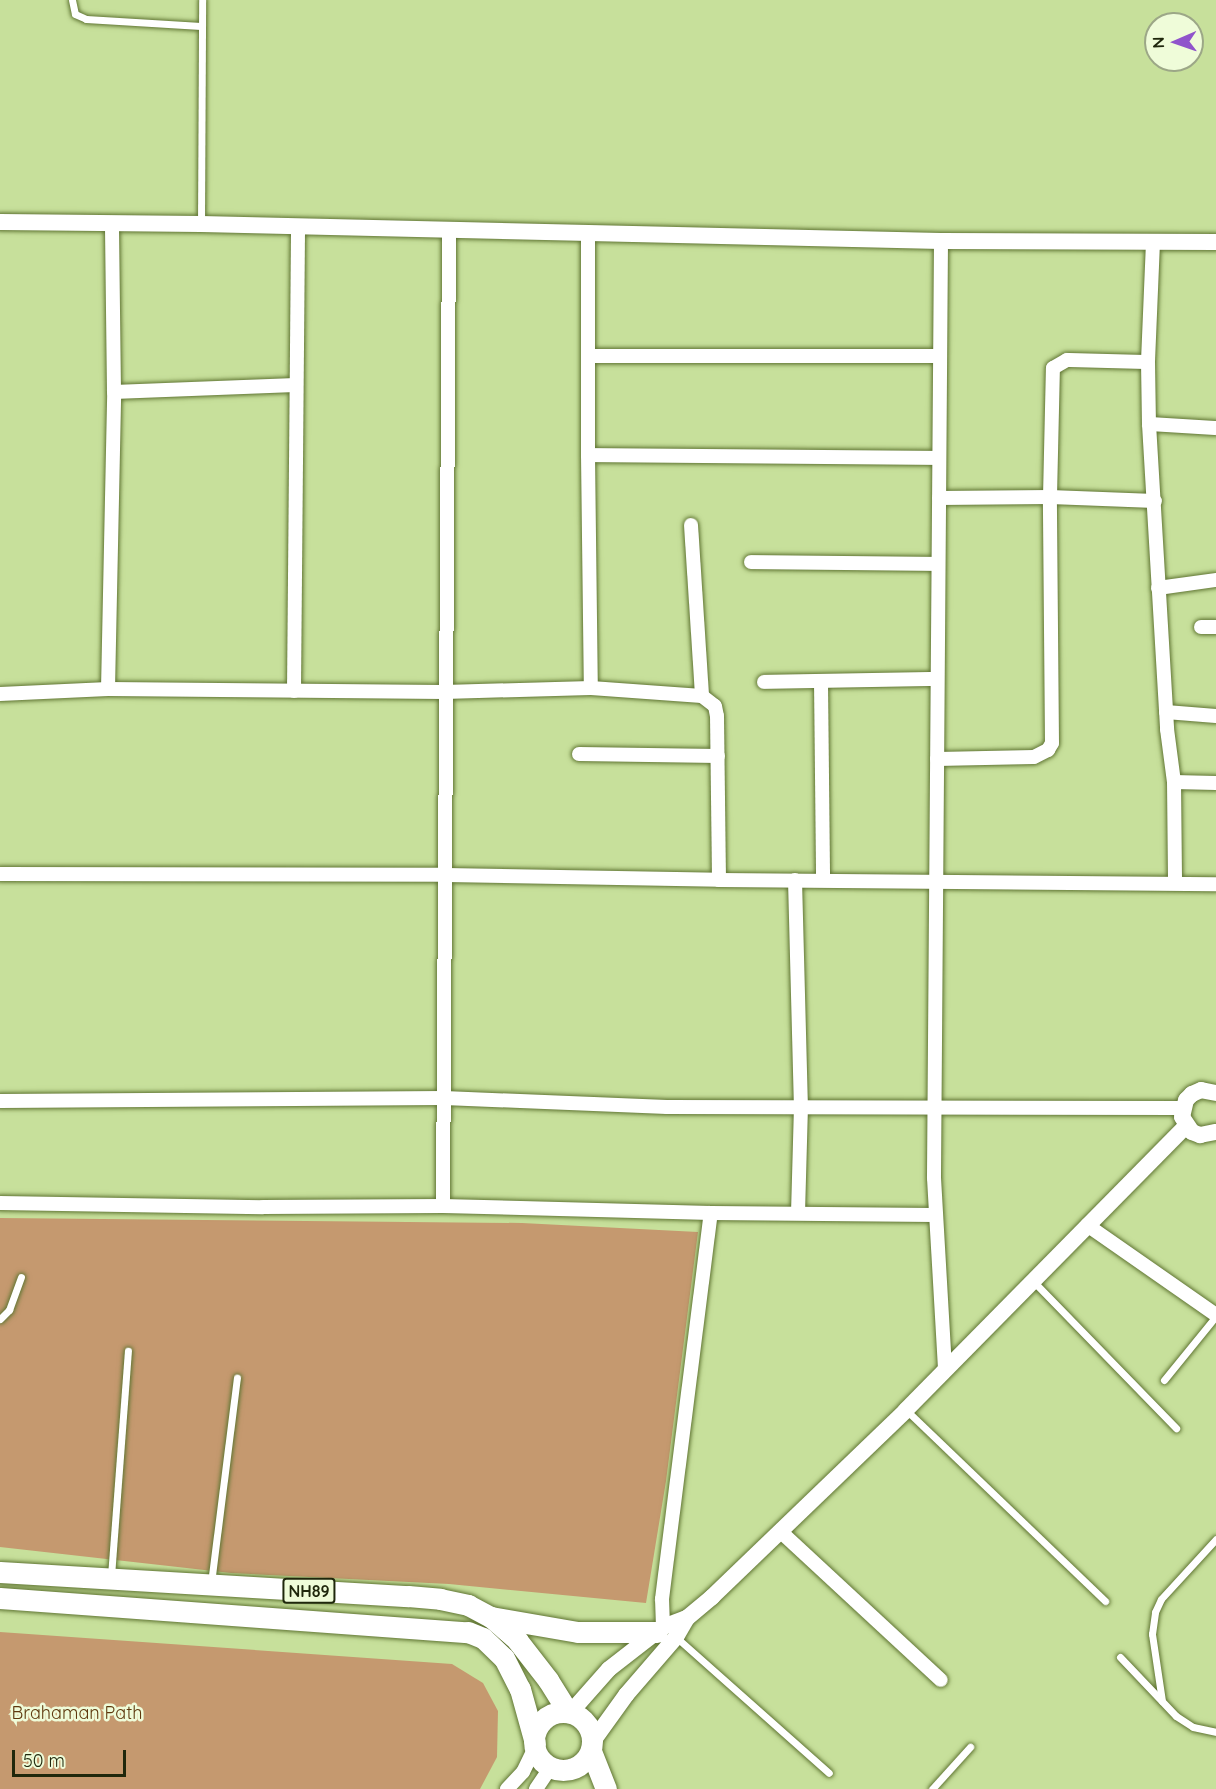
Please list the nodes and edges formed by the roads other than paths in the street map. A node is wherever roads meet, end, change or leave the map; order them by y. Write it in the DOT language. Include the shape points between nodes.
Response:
graph roads {
  1 [pos="72,0"];
  2 [pos="202,0"];
  3 [pos="201,26"];
  4 [pos="0,222"];
  5 [pos="112,224"];
  6 [pos="201,224"];
  7 [pos="298,228"];
  8 [pos="448,232"];
  9 [pos="588,234"];
  10 [pos="941,241"];
  11 [pos="1153,242"];
  12 [pos="1216,242"];
  13 [pos="588,356"];
  14 [pos="940,356"];
  15 [pos="1148,362"];
  16 [pos="295,384"];
  17 [pos="114,392"];
  18 [pos="1149,424"];
  19 [pos="1216,428"];
  20 [pos="588,455"];
  21 [pos="939,458"];
  22 [pos="1050,497"];
  23 [pos="939,498"];
  24 [pos="1155,501"];
  25 [pos="691,525"];
  26 [pos="751,562"];
  27 [pos="937,564"];
  28 [pos="1216,580"];
  29 [pos="1158,588"];
  30 [pos="1201,627"];
  31 [pos="1216,627"];
  32 [pos="937,679"];
  33 [pos="821,681"];
  34 [pos="764,682"];
  35 [pos="591,688"];
  36 [pos="108,689"];
  37 [pos="294,691"];
  38 [pos="444,692"];
  39 [pos="0,694"];
  40 [pos="702,696"];
  41 [pos="1166,712"];
  42 [pos="1216,716"];
  43 [pos="579,754"];
  44 [pos="718,756"];
  45 [pos="937,759"];
  46 [pos="1174,782"];
  47 [pos="1216,783"];
  48 [pos="0,874"];
  49 [pos="446,875"];
  50 [pos="823,879"];
  51 [pos="719,880"];
  52 [pos="795,880"];
  53 [pos="938,882"];
  54 [pos="1175,883"];
  55 [pos="1216,884"];
  56 [pos="1216,1093"];
  57 [pos="444,1098"];
  58 [pos="0,1101"];
  59 [pos="801,1106"];
  60 [pos="936,1107"];
  61 [pos="1182,1108"];
  62 [pos="1186,1126"];
  63 [pos="1216,1132"];
  64 [pos="0,1203"];
  65 [pos="443,1206"];
  66 [pos="798,1212"];
  67 [pos="711,1213"];
  68 [pos="934,1215"];
  69 [pos="1087,1225"];
  70 [pos="21,1277"];
  71 [pos="1033,1282"];
  72 [pos="1216,1316"];
  73 [pos="0,1319"];
  74 [pos="128,1351"];
  75 [pos="945,1370"];
  76 [pos="237,1378"];
  77 [pos="1164,1380"];
  78 [pos="906,1410"];
  79 [pos="1176,1428"];
  80 [pos="780,1531"];
  81 [pos="1216,1539"];
  82 [pos="0,1572"];
  83 [pos="111,1578"];
  84 [pos="211,1586"];
  85 [pos="0,1598"];
  86 [pos="1105,1601"];
  87 [pos="491,1617"];
  88 [pos="665,1632"];
  89 [pos="1120,1657"];
  90 [pos="941,1680"];
  91 [pos="1162,1701"];
  92 [pos="570,1712"];
  93 [pos="1216,1732"];
  94 [pos="535,1745"];
  95 [pos="592,1746"];
  96 [pos="970,1747"];
  97 [pos="554,1768"];
  98 [pos="829,1773"];
  99 [pos="507,1789"];
  100 [pos="536,1789"];
  101 [pos="570,1789"];
  102 [pos="606,1789"];
  103 [pos="932,1789"];
  1 -- 3 [label="lane" via="75,14 86,19"];
  2 -- 3 [label="lane"];
  3 -- 6 [label="lane"];
  4 -- 5 [label="street"];
  5 -- 6 [label="street"];
  5 -- 17 [label="street"];
  6 -- 7 [label="street"];
  7 -- 8 [label="street"];
  7 -- 16 [label="street"];
  8 -- 9 [label="street"];
  8 -- 38 [label="street"];
  9 -- 10 [label="street"];
  9 -- 13 [label="street"];
  10 -- 11 [label="street"];
  10 -- 14 [label="street"];
  11 -- 12 [label="street"];
  11 -- 15 [label="street"];
  13 -- 14 [label="street"];
  13 -- 20 [label="street"];
  14 -- 21 [label="street"];
  15 -- 18 [label="street"];
  15 -- 22 [label="street" via="1066,360 1053,368"];
  16 -- 17 [label="street"];
  16 -- 37 [label="street"];
  17 -- 36 [label="street"];
  18 -- 19 [label="street"];
  18 -- 24 [label="street"];
  20 -- 21 [label="street"];
  20 -- 35 [label="street"];
  21 -- 23 [label="street"];
  22 -- 23 [label="street"];
  22 -- 24 [label="street"];
  22 -- 45 [label="street" via="1052,743 1048,750 1034,757"];
  23 -- 27 [label="street"];
  24 -- 29 [label="street"];
  25 -- 40 [label="street"];
  26 -- 27 [label="street"];
  27 -- 32 [label="street"];
  28 -- 29 [label="street"];
  29 -- 41 [label="street"];
  30 -- 31 [label="street"];
  32 -- 33 [label="street"];
  32 -- 45 [label="street"];
  33 -- 34 [label="street"];
  33 -- 50 [label="street"];
  35 -- 38 [label="street"];
  35 -- 40 [label="street"];
  36 -- 37 [label="street"];
  36 -- 39 [label="street"];
  37 -- 38 [label="street"];
  38 -- 49 [label="street"];
  40 -- 44 [label="street" via="715,706"];
  41 -- 42 [label="street"];
  41 -- 46 [label="street"];
  43 -- 44 [label="street"];
  44 -- 51 [label="street"];
  45 -- 53 [label="street"];
  46 -- 47 [label="street"];
  46 -- 54 [label="street"];
  48 -- 49 [label="street"];
  49 -- 51 [label="street"];
  49 -- 57 [label="street"];
  50 -- 52 [label="street"];
  50 -- 53 [label="street"];
  51 -- 52 [label="street"];
  52 -- 59 [label="street"];
  53 -- 54 [label="street"];
  53 -- 60 [label="street"];
  54 -- 55 [label="street"];
  56 -- 61 [label="street" via="1201,1090 1192,1094"];
  57 -- 58 [label="street"];
  57 -- 59 [label="street" via="668,1107"];
  57 -- 65 [label="street"];
  59 -- 60 [label="street"];
  59 -- 66 [label="street"];
  60 -- 61 [label="street"];
  60 -- 68 [label="street"];
  61 -- 62 [label="street"];
  62 -- 63 [label="street" via="1200,1135"];
  62 -- 69 [label="street"];
  64 -- 65 [label="street"];
  65 -- 67 [label="street"];
  66 -- 67 [label="street"];
  66 -- 68 [label="street"];
  67 -- 88 [label="street" via="662,1599"];
  68 -- 75 [label="street"];
  69 -- 71 [label="street"];
  69 -- 72 [label="street"];
  70 -- 73 [label="lane" via="9,1310"];
  71 -- 75 [label="street"];
  71 -- 79 [label="lane"];
  72 -- 77 [label="lane"];
  74 -- 83 [label="lane"];
  75 -- 78 [label="street"];
  76 -- 84 [label="lane"];
  78 -- 80 [label="street"];
  78 -- 86 [label="lane"];
  80 -- 88 [label="street" via="687,1618"];
  80 -- 90 [label="street"];
  81 -- 91 [label="lane" via="1161,1599 1155,1612 1152,1634"];
  82 -- 83 [label="main road, NH89"];
  83 -- 84 [label="main road, NH89"];
  84 -- 87 [label="main road, NH89" via="440,1599 468,1605"];
  85 -- 94 [label="main road, NH89" via="468,1632 483,1638 504,1658 520,1689"];
  87 -- 88 [label="main road" via="578,1632"];
  87 -- 92 [label="main road, NH89" via="517,1640"];
  88 -- 92 [label="street" via="609,1668"];
  88 -- 95 [label="street"];
  88 -- 98 [label="lane"];
  89 -- 91 [label="lane"];
  91 -- 93 [label="lane" via="1184,1722"];
  92 -- 94 [label="main road" via="553,1713 542,1721 536,1730"];
  92 -- 95 [label="main road, NH89" via="585,1721"];
  94 -- 97 [label="main road, NH89" via="544,1762"];
  94 -- 99 [label="street" via="523,1772"];
  95 -- 97 [label="main road" via="580,1764 571,1769"];
  95 -- 102 [label="main road, NH89"];
  96 -- 103 [label="lane"];
  97 -- 100 [label="street"];
  97 -- 101 [label="main road, NH89"];
}
